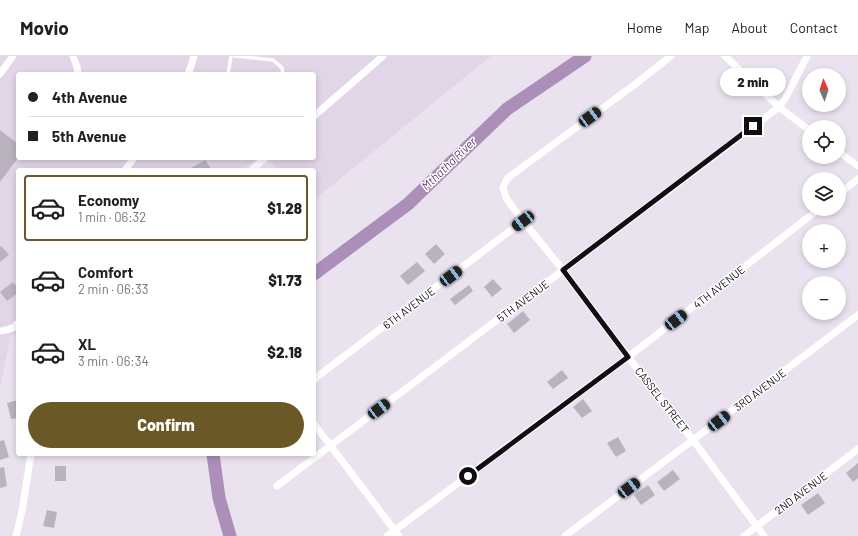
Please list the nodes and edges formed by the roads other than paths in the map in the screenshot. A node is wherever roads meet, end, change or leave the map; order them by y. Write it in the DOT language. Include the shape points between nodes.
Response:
graph roads {
  1 [pos="13,56"];
  2 [pos="73,56"];
  3 [pos="194,56"];
  4 [pos="231,56"];
  5 [pos="235,56"];
  6 [pos="383,56"];
  7 [pos="671,56"];
  8 [pos="725,56"];
  9 [pos="807,56"];
  10 [pos="270,58"];
  11 [pos="78,72"];
  12 [pos="189,72"];
  13 [pos="228,72"];
  14 [pos="283,72"];
  15 [pos="0,74"];
  16 [pos="778,107"];
  17 [pos="316,114"];
  18 [pos="802,125"];
  19 [pos="846,157"];
  20 [pos="264,160"];
  21 [pos="858,166"];
  22 [pos="254,168"];
  23 [pos="858,179"];
  24 [pos="846,188"];
  25 [pos="810,216"];
  26 [pos="523,221"];
  27 [pos="563,270"];
  28 [pos="858,315"];
  29 [pos="16,326"];
  30 [pos="0,331"];
  31 [pos="628,357"];
  32 [pos="316,378"];
  33 [pos="316,427"];
  34 [pos="694,440"];
  35 [pos="330,446"];
  36 [pos="858,449"];
  37 [pos="32,456"];
  38 [pos="277,486"];
  39 [pos="757,526"];
  40 [pos="396,533"];
  41 [pos="16,536"];
  42 [pos="387,536"];
  43 [pos="565,536"];
  44 [pos="744,536"];
  45 [pos="764,536"];
  1 -- 15 [label="street"];
  2 -- 11 [label="street"];
  3 -- 12 [label="street"];
  4 -- 13 [label="lane"];
  5 -- 10 [label="lane"];
  6 -- 17 [label="street"];
  7 -- 26 [label="street, CASSEL STREET" via="507,179 504,187 506,198"];
  8 -- 16 [label="street"];
  9 -- 16 [label="street, 5TH AVENUE" via="785,99"];
  10 -- 14 [label="lane" via="282,68"];
  16 -- 18 [label="street"];
  16 -- 27 [label="street, 5TH AVENUE"];
  19 -- 21 [label="street"];
  20 -- 22 [label="street"];
  23 -- 24 [label="street"];
  25 -- 31 [label="street, 4TH AVENUE"];
  26 -- 27 [label="street, CASSEL STREET"];
  26 -- 32 [label="street, 6TH AVENUE"];
  27 -- 31 [label="street, CASSEL STREET"];
  27 -- 35 [label="street, 5TH AVENUE"];
  28 -- 34 [label="street, 3RD AVENUE"];
  29 -- 30 [label="street"];
  31 -- 34 [label="street, CASSEL STREET"];
  31 -- 40 [label="street, 4TH AVENUE"];
  33 -- 35 [label="street"];
  34 -- 39 [label="street, CASSEL STREET"];
  34 -- 43 [label="street, 3RD AVENUE"];
  35 -- 38 [label="street, 5TH AVENUE"];
  35 -- 40 [label="street"];
  36 -- 39 [label="street, 2ND AVENUE"];
  37 -- 41 [label="street"];
  39 -- 44 [label="street, 2ND AVENUE"];
  39 -- 45 [label="street, CASSEL STREET"];
  40 -- 42 [label="street, 4TH AVENUE"];
}
